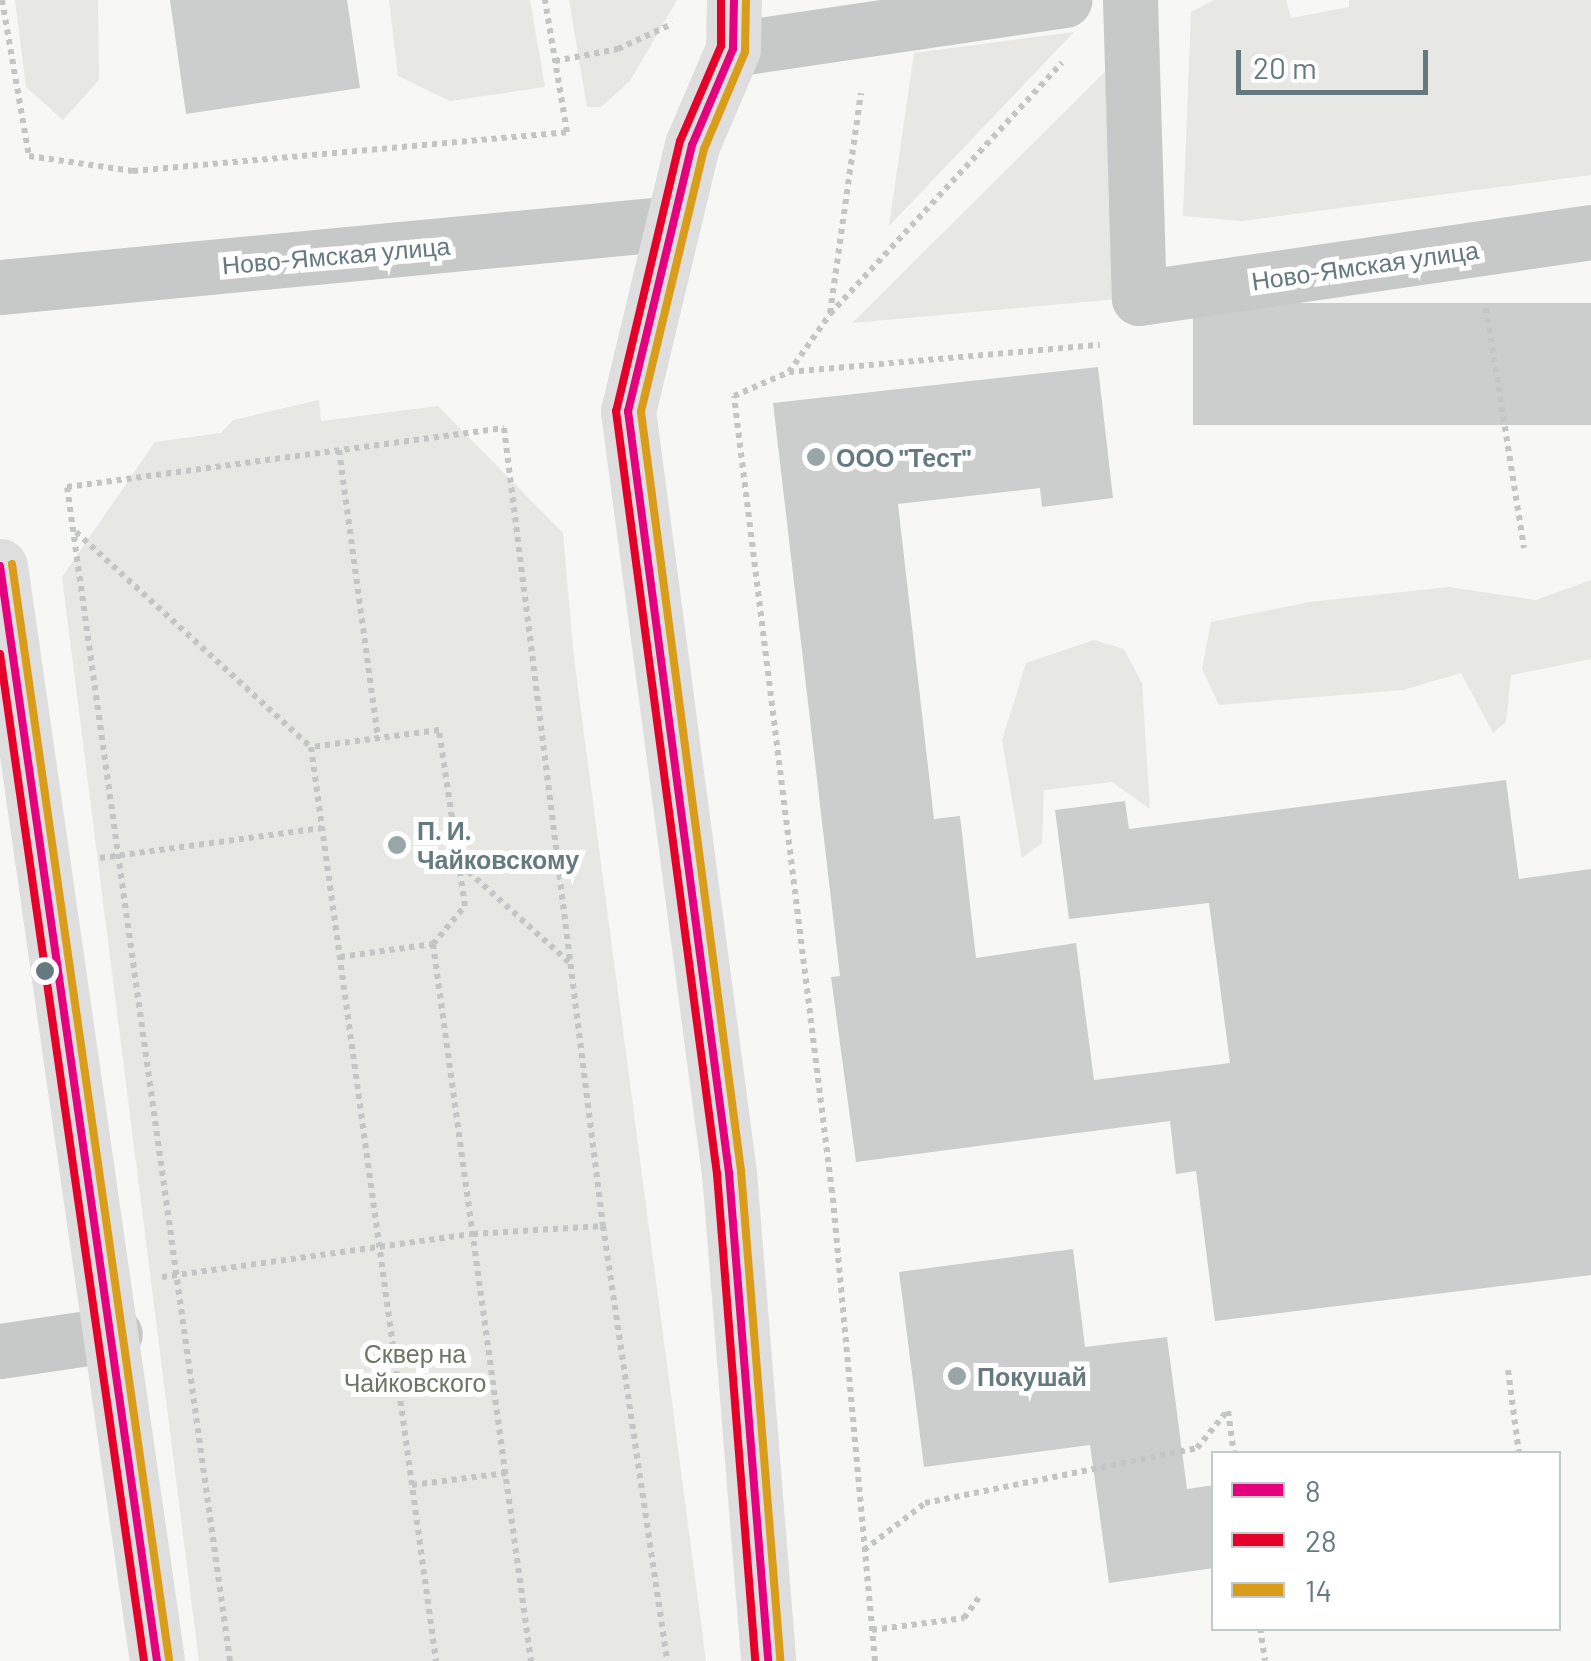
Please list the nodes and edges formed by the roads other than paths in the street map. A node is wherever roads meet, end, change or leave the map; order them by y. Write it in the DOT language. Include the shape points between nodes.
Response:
graph roads {
  1 [pos="1064,0"];
  2 [pos="1130,0"];
  3 [pos="718,22"];
  4 [pos="673,223"];
  5 [pos="1591,232"];
  6 [pos="0,287"];
  7 [pos="0,566"];
  8 [pos="111,1309"];
  9 [pos="0,1351"];
  10 [pos="157,1661"];
  11 [pos="768,1661"];
  1 -- 3 [label="street"];
  2 -- 5 [label="street, Ново-Ямская улица" via="1139,298"];
  3 -- 4 [label="main road"];
  4 -- 6 [label="street, Ново-Ямская улица"];
  4 -- 11 [label="main road" via="628,411 729,1173"];
  7 -- 8 [label="main road"];
  8 -- 9 [label="street"];
  8 -- 10 [label="main road"];
}
